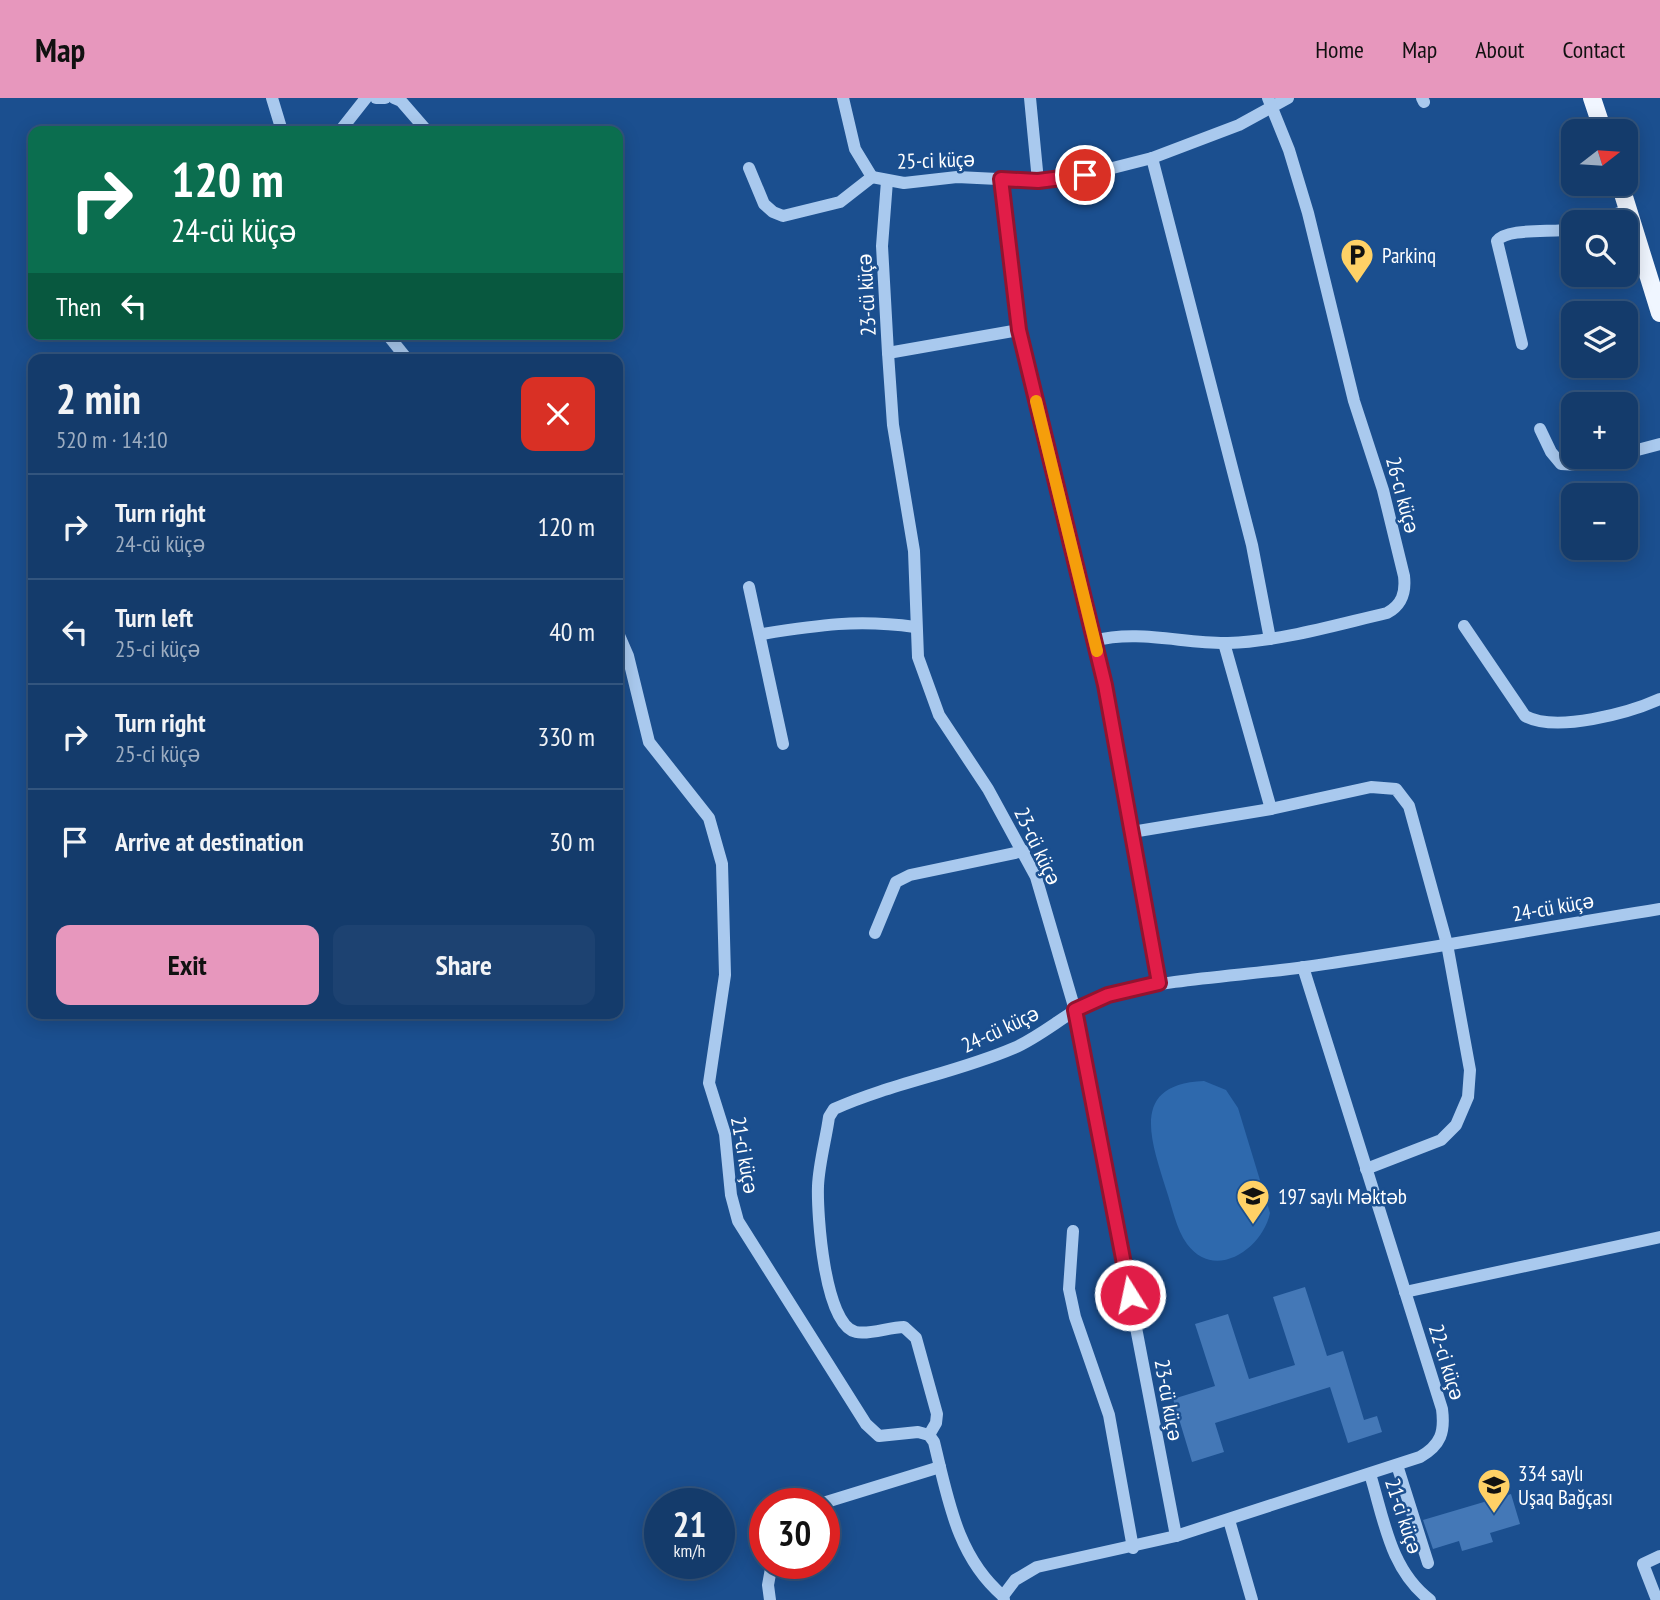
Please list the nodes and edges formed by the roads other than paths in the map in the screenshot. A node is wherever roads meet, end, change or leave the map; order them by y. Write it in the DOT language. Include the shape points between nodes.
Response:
graph roads {
  1 [pos="272,98"];
  2 [pos="366,98"];
  3 [pos="376,98"];
  4 [pos="384,98"];
  5 [pos="394,98"];
  6 [pos="843,98"];
  7 [pos="1030,98"];
  8 [pos="1288,98"];
  9 [pos="1592,98"];
  10 [pos="1270,102"];
  11 [pos="1599,119"];
  12 [pos="280,126"];
  13 [pos="344,126"];
  14 [pos="422,126"];
  15 [pos="1152,158"];
  16 [pos="749,167"];
  17 [pos="872,177"];
  18 [pos="1001,179"];
  19 [pos="887,181"];
  20 [pos="1038,181"];
  21 [pos="1624,196"];
  22 [pos="1628,210"];
  23 [pos="1561,231"];
  24 [pos="1638,242"];
  25 [pos="1660,313"];
  26 [pos="1019,330"];
  27 [pos="392,340"];
  28 [pos="1522,344"];
  29 [pos="888,353"];
  30 [pos="403,354"];
  31 [pos="1540,429"];
  32 [pos="1660,444"];
  33 [pos="1638,450"];
  34 [pos="1561,464"];
  35 [pos="749,587"];
  36 [pos="1464,626"];
  37 [pos="915,627"];
  38 [pos="762,634"];
  39 [pos="1270,639"];
  40 [pos="1094,641"];
  41 [pos="1224,643"];
  42 [pos="623,644"];
  43 [pos="1660,699"];
  44 [pos="783,744"];
  45 [pos="1271,809"];
  46 [pos="1132,832"];
  47 [pos="1024,851"];
  48 [pos="1660,909"];
  49 [pos="875,933"];
  50 [pos="1447,944"];
  51 [pos="1303,967"];
  52 [pos="1159,983"];
  53 [pos="1075,1010"];
  54 [pos="1366,1170"];
  55 [pos="1073,1231"];
  56 [pos="1660,1237"];
  57 [pos="1405,1292"];
  58 [pos="929,1435"];
  59 [pos="1397,1465"];
  60 [pos="940,1467"];
  61 [pos="1370,1474"];
  62 [pos="840,1498"];
  63 [pos="1229,1520"];
  64 [pos="1176,1536"];
  65 [pos="1133,1548"];
  66 [pos="1660,1556"];
  67 [pos="1428,1563"];
  68 [pos="769,1579"];
  69 [pos="1417,1590"];
  70 [pos="1004,1598"];
  71 [pos="770,1600"];
  72 [pos="1252,1600"];
  73 [pos="1405,1600"];
  74 [pos="1430,1600"];
  75 [pos="1657,1600"];
  1 -- 12 [label="street"];
  2 -- 13 [label="street"];
  3 -- 4 [label="street"];
  5 -- 14 [label="street"];
  6 -- 17 [label="street" via="855,149"];
  7 -- 20 [label="street"];
  8 -- 10 [label="street, 25-ci küçə"];
  9 -- 11 [label="main road"];
  10 -- 15 [label="street, 25-ci küçə" via="1239,125"];
  10 -- 39 [label="street, 26-cı küçə" via="1308,213 1405,588 1396,608 1387,613"];
  15 -- 20 [label="street, 25-ci küçə"];
  15 -- 39 [label="street" via="1252,545"];
  16 -- 17 [label="street" via="764,204 783,216 840,202"];
  17 -- 19 [label="street, 25-ci küçə"];
  18 -- 19 [label="street, 25-ci küçə"];
  18 -- 20 [label="street, 25-ci küçə"];
  18 -- 26 [label="street, 25-ci küçə"];
  19 -- 29 [label="street, 23-cü küçə" via="882,246"];
  21 -- 22 [label="main road"];
  23 -- 28 [label="street" via="1510,232 1496,241"];
  24 -- 25 [label="main road"];
  26 -- 29 [label="street"];
  26 -- 40 [label="street, 25-ci küçə"];
  27 -- 30 [label="street"];
  29 -- 37 [label="street, 23-cü küçə" via="893,425 913,540"];
  31 -- 34 [label="street"];
  32 -- 33 [label="street"];
  35 -- 38 [label="street"];
  36 -- 43 [label="street" via="1525,716 1535,722 1552,724 1625,712"];
  37 -- 38 [label="street" via="836,622"];
  37 -- 47 [label="street, 23-cü küçə" via="918,657 939,715"];
  38 -- 44 [label="street"];
  39 -- 41 [label="street, 26-cı küçə"];
  40 -- 41 [label="street, 26-cı küçə" via="1121,636"];
  40 -- 46 [label="street, 25-ci küçə"];
  41 -- 45 [label="street"];
  42 -- 58 [label="street, 21-ci küçə" via="649,741 709,818 722,864 725,975 709,1083 724,1134 738,1221 866,1424 879,1436"];
  45 -- 46 [label="street"];
  45 -- 50 [label="street" via="1371,788 1396,789 1409,806"];
  46 -- 52 [label="street, 25-ci küçə"];
  47 -- 49 [label="street" via="910,875 896,882"];
  47 -- 53 [label="street, 23-cü küçə"];
  48 -- 50 [label="street, 24-cü küçə"];
  50 -- 51 [label="street, 24-cü küçə"];
  50 -- 54 [label="street" via="1470,1070 1468,1097 1456,1125 1441,1140"];
  51 -- 52 [label="street, 24-cü küçə"];
  51 -- 54 [label="street, 22-ci küçə"];
  52 -- 53 [label="street, 24-cü küçə" via="1108,995"];
  53 -- 58 [label="street, 24-cü küçə" via="1016,1047 850,1102 829,1116 818,1184 820,1243 828,1284 846,1327 856,1332 904,1327 916,1338 937,1414"];
  53 -- 64 [label="street, 23-cü küçə"];
  54 -- 57 [label="street, 22-ci küçə"];
  55 -- 65 [label="street" via="1069,1289 1109,1415"];
  56 -- 57 [label="street"];
  57 -- 59 [label="street, 22-ci küçə" via="1444,1424 1433,1450"];
  58 -- 60 [label="street"];
  59 -- 61 [label="street, 22-ci küçə"];
  59 -- 67 [label="street"];
  60 -- 62 [label="street"];
  60 -- 70 [label="street" via="968,1555 984,1580"];
  61 -- 63 [label="street, 22-ci küçə"];
  61 -- 69 [label="street, 21-ci küçə" via="1398,1565"];
  63 -- 64 [label="street, 22-ci küçə"];
  63 -- 72 [label="street"];
  64 -- 65 [label="street, 22-ci küçə"];
  65 -- 70 [label="street, 22-ci küçə" via="1037,1567 1015,1580"];
  66 -- 75 [label="street" via="1643,1564"];
  68 -- 71 [label="street"];
  69 -- 73 [label="street"];
  69 -- 74 [label="street, 21-ci küçə"];
}
